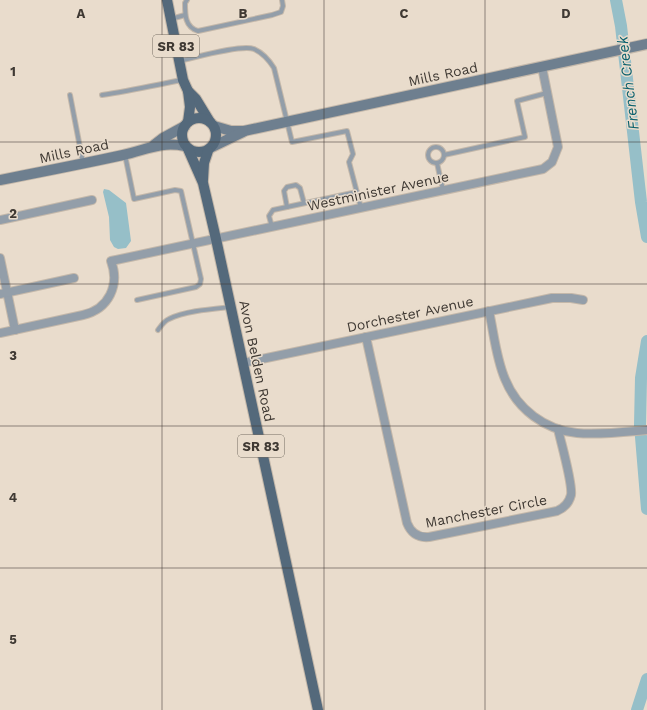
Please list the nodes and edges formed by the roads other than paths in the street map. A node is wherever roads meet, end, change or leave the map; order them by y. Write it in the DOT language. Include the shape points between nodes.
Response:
graph roads {
  1 [pos="167,0"];
  2 [pos="187,0"];
  3 [pos="282,0"];
  4 [pos="185,15"];
  5 [pos="170,19"];
  6 [pos="647,44"];
  7 [pos="179,61"];
  8 [pos="542,67"];
  9 [pos="183,80"];
  10 [pos="188,91"];
  11 [pos="547,93"];
  12 [pos="70,95"];
  13 [pos="102,95"];
  14 [pos="287,122"];
  15 [pos="186,124"];
  16 [pos="212,124"];
  17 [pos="244,131"];
  18 [pos="154,146"];
  19 [pos="186,147"];
  20 [pos="210,149"];
  21 [pos="125,154"];
  22 [pos="444,155"];
  23 [pos="83,163"];
  24 [pos="437,163"];
  25 [pos="0,180"];
  26 [pos="203,183"];
  27 [pos="444,190"];
  28 [pos="357,192"];
  29 [pos="92,200"];
  30 [pos="304,203"];
  31 [pos="287,207"];
  32 [pos="361,208"];
  33 [pos="0,220"];
  34 [pos="272,227"];
  35 [pos="216,239"];
  36 [pos="193,244"];
  37 [pos="0,258"];
  38 [pos="74,278"];
  39 [pos="4,294"];
  40 [pos="137,300"];
  41 [pos="583,300"];
  42 [pos="231,307"];
  43 [pos="489,311"];
  44 [pos="15,330"];
  45 [pos="158,330"];
  46 [pos="0,333"];
  47 [pos="366,337"];
  48 [pos="243,363"];
  49 [pos="558,429"];
  50 [pos="647,430"];
  51 [pos="318,710"];
  1 -- 5 [label="main road, SR 83"];
  2 -- 4 [label="lane" via="184,3"];
  3 -- 4 [label="lane" via="281,12 198,31 188,26"];
  4 -- 5 [label="lane"];
  5 -- 7 [label="main road, SR 83"];
  6 -- 8 [label="street, Mills Road"];
  7 -- 9 [label="main road, SR 83"];
  7 -- 14 [label="lane" via="237,48 253,48 268,58 274,68"];
  8 -- 11 [label="street, Westminister Avenue"];
  8 -- 14 [label="street, Mills Road"];
  9 -- 10 [label="main road, SR 83"];
  9 -- 13 [label="lane"];
  10 -- 15 [label="main road, SR 83" via="190,107"];
  10 -- 16 [label="main road, SR 83"];
  11 -- 22 [label="lane" via="517,101 525,137"];
  11 -- 27 [label="street, Westminister Avenue" via="557,141 557,152 552,162 543,169"];
  12 -- 23 [label="lane"];
  14 -- 17 [label="street, Mills Road"];
  14 -- 28 [label="lane" via="292,142 347,131 352,154 349,162"];
  15 -- 16 [label="main road" via="199,118"];
  15 -- 18 [label="street, Mills Road"];
  15 -- 19 [label="main road" via="182,136"];
  16 -- 17 [label="street, Mills Road" via="227,130"];
  16 -- 20 [label="main road" via="216,137"];
  17 -- 20 [label="street, Mills Road"];
  18 -- 19 [label="street, Mills Road" via="172,144"];
  18 -- 21 [label="street, Mills Road"];
  19 -- 20 [label="main road" via="198,153"];
  19 -- 26 [label="main road, Avon Belden Road / SR 83"];
  20 -- 26 [label="main road, Avon Belden Road / SR 83" via="203,164"];
  21 -- 23 [label="street, Mills Road"];
  21 -- 36 [label="lane" via="134,199 175,190 180,192"];
  22 -- 24 [label="lane"];
  22 -- 24 [label="lane" via="438,148 433,148 429,152 429,159"];
  23 -- 25 [label="street, Mills Road"];
  24 -- 27 [label="lane"];
  26 -- 35 [label="main road, Avon Belden Road / SR 83"];
  27 -- 32 [label="street, Westminister Avenue"];
  28 -- 30 [label="lane"];
  28 -- 32 [label="lane"];
  29 -- 33 [label="street"];
  30 -- 31 [label="lane"];
  30 -- 31 [label="lane" via="300,188 296,185 287,187 284,191"];
  31 -- 34 [label="lane" via="274,210 269,216"];
  32 -- 34 [label="street, Westminister Avenue"];
  34 -- 35 [label="street, Westminister Avenue"];
  35 -- 36 [label="street, Westminister Avenue"];
  35 -- 42 [label="main road, Avon Belden Road / SR 83"];
  36 -- 40 [label="lane" via="200,284"];
  36 -- 44 [label="street, Westminister Avenue" via="111,261 114,272 113,288 100,308 89,314"];
  37 -- 39 [label="street"];
  38 -- 39 [label="street"];
  39 -- 44 [label="street"];
  41 -- 43 [label="street, Dorchester Avenue" via="552,298"];
  42 -- 45 [label="lane" via="169,319"];
  42 -- 48 [label="main road, Avon Belden Road / SR 83"];
  43 -- 47 [label="street, Dorchester Avenue"];
  43 -- 49 [label="street" via="503,373 512,393 530,414"];
  44 -- 46 [label="street"];
  47 -- 48 [label="street, Dorchester Avenue"];
  47 -- 49 [label="street, Manchester Circle" via="407,523 418,536 429,538 562,509 569,501 571,490"];
  48 -- 51 [label="main road, Avon Belden Road / SR 83"];
  49 -- 50 [label="street" via="580,433"];
}
